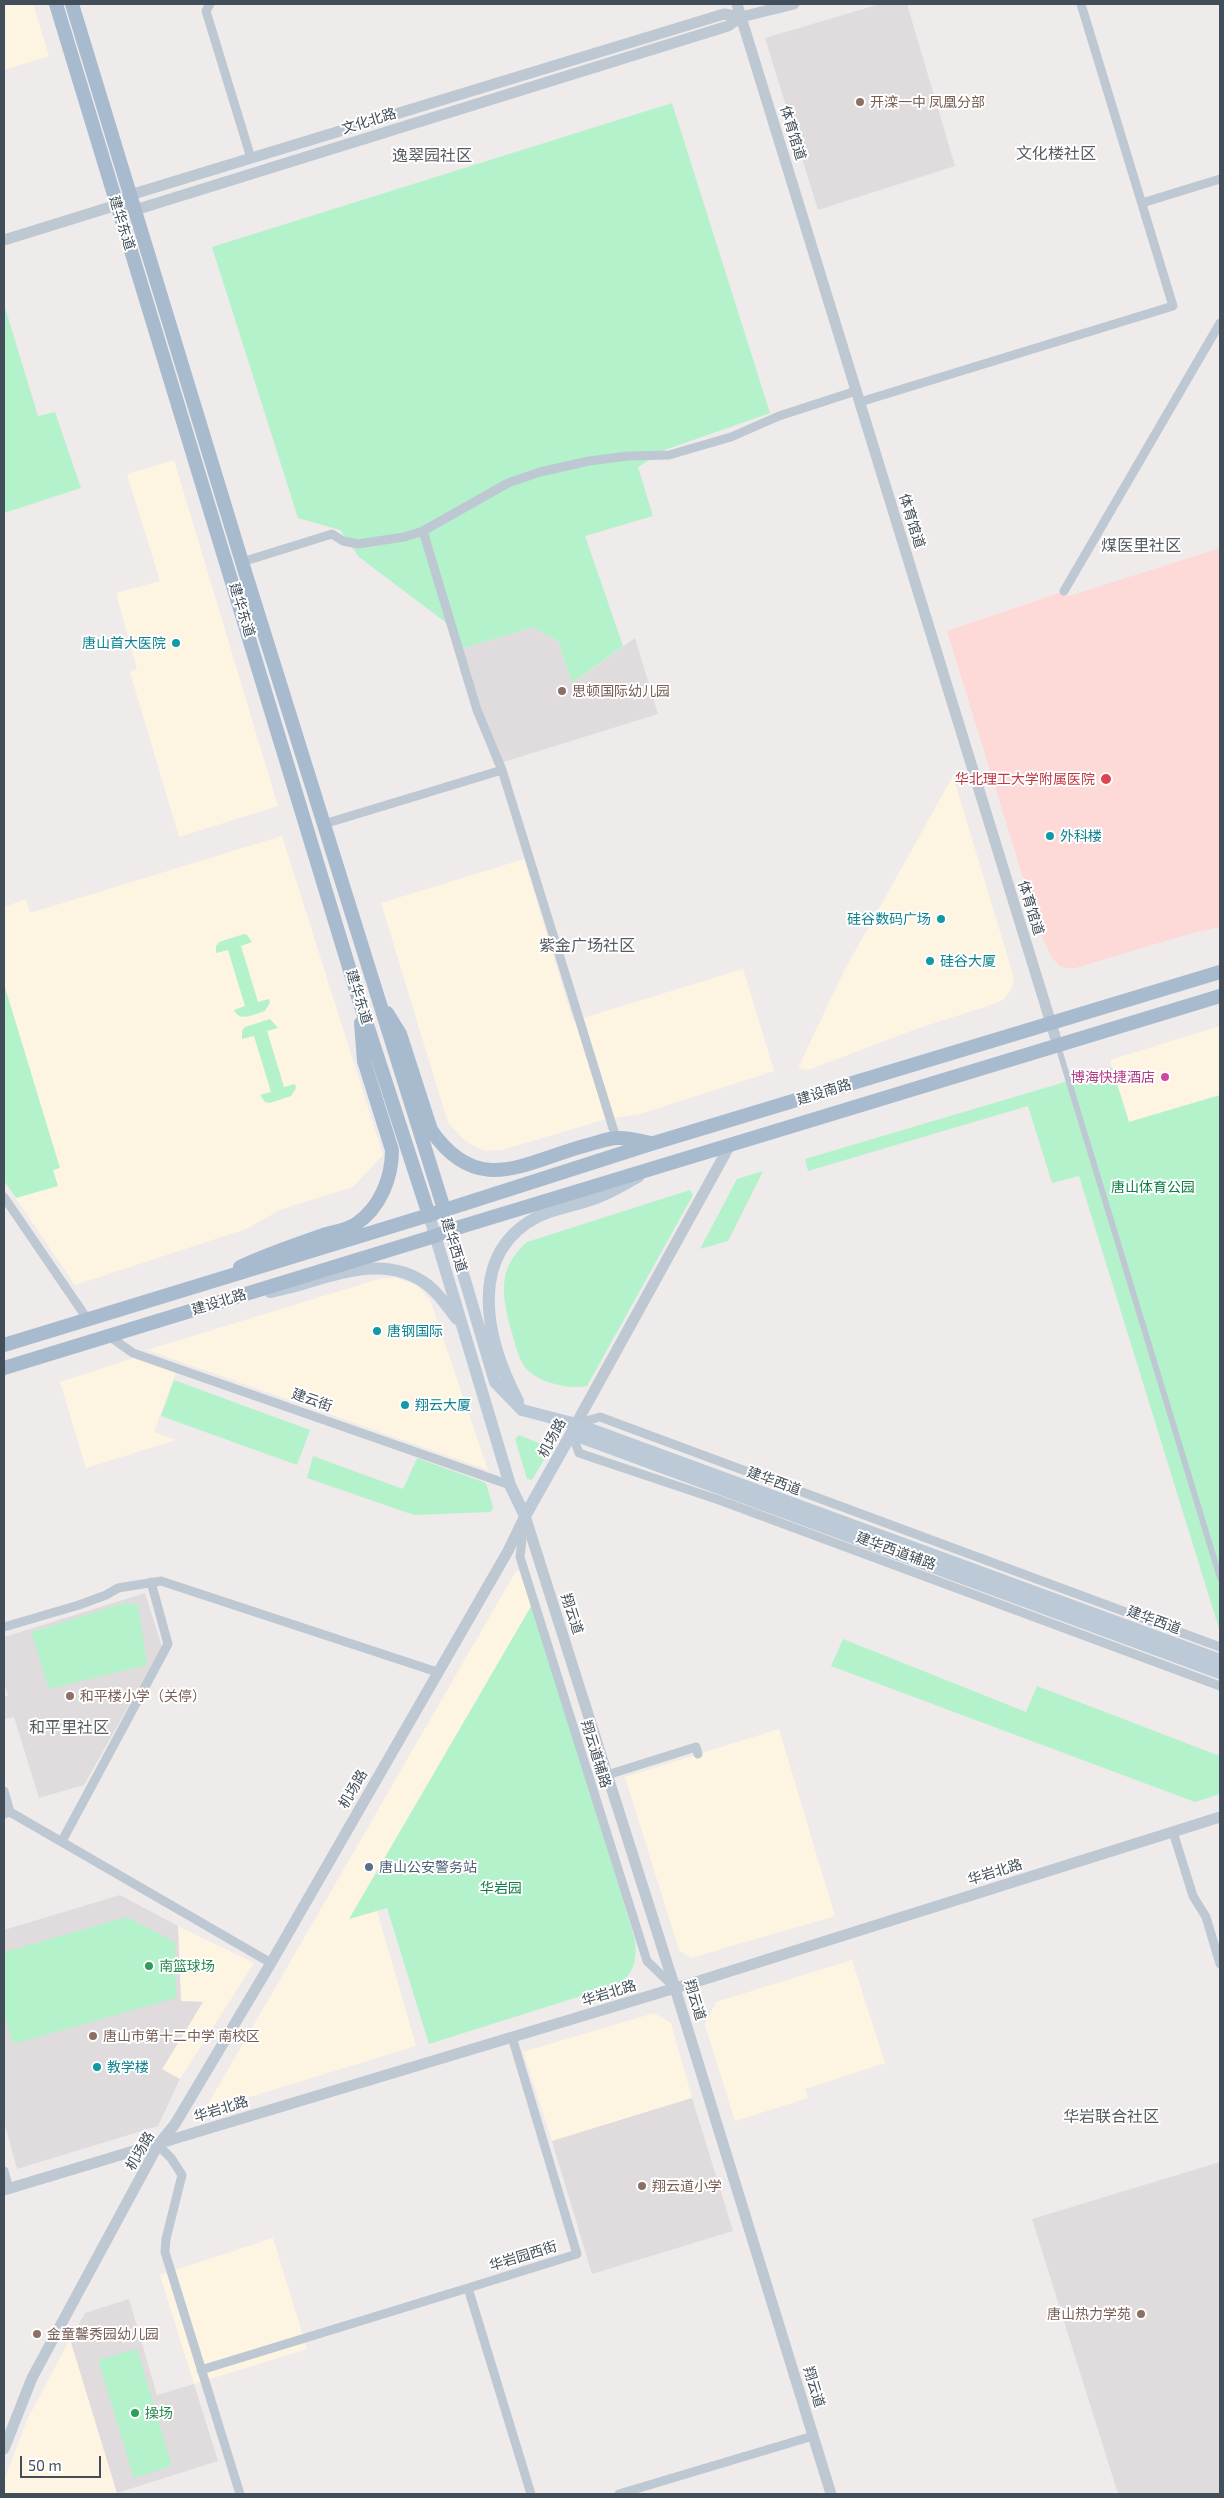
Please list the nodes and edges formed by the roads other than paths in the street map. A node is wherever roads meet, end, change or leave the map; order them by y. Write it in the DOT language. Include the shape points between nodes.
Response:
graph roads {
  1 [pos="56,4"];
  2 [pos="72,4"];
  3 [pos="210,4"];
  4 [pos="737,4"];
  5 [pos="794,4"];
  6 [pos="1081,4"];
  7 [pos="741,18"];
  8 [pos="251,158"];
  9 [pos="1220,179"];
  10 [pos="130,195"];
  11 [pos="1142,203"];
  12 [pos="117,205"];
  13 [pos="135,210"];
  14 [pos="4,240"];
  15 [pos="1220,323"];
  16 [pos="858,396"];
  17 [pos="423,531"];
  18 [pos="242,562"];
  19 [pos="1064,591"];
  20 [pos="502,770"];
  21 [pos="324,824"];
  22 [pos="1220,972"];
  23 [pos="375,992"];
  24 [pos="1220,996"];
  25 [pos="358,997"];
  26 [pos="1051,1025"];
  27 [pos="1058,1046"];
  28 [pos="616,1138"];
  29 [pos="654,1143"];
  30 [pos="730,1145"];
  31 [pos="656,1168"];
  32 [pos="4,1197"];
  33 [pos="444,1209"];
  34 [pos="429,1215"];
  35 [pos="450,1230"];
  36 [pos="435,1236"];
  37 [pos="199,1286"];
  38 [pos="218,1302"];
  39 [pos="88,1320"];
  40 [pos="462,1325"];
  41 [pos="109,1336"];
  42 [pos="4,1345"];
  43 [pos="4,1368"];
  44 [pos="522,1410"];
  45 [pos="556,1421"];
  46 [pos="574,1429"];
  47 [pos="558,1460"];
  48 [pos="510,1485"];
  49 [pos="538,1493"];
  50 [pos="525,1516"];
  51 [pos="1220,1578"];
  52 [pos="151,1582"];
  53 [pos="4,1627"];
  54 [pos="1220,1646"];
  55 [pos="1220,1660"];
  56 [pos="437,1672"];
  57 [pos="1220,1672"];
  58 [pos="1220,1686"];
  59 [pos="698,1754"];
  60 [pos="607,1775"];
  61 [pos="4,1791"];
  62 [pos="7,1813"];
  63 [pos="1220,1817"];
  64 [pos="1173,1832"];
  65 [pos="62,1841"];
  66 [pos="271,1963"];
  67 [pos="1220,1964"];
  68 [pos="675,1988"];
  69 [pos="512,2037"];
  70 [pos="158,2146"];
  71 [pos="4,2171"];
  72 [pos="6,2190"];
  73 [pos="468,2288"];
  74 [pos="201,2370"];
  75 [pos="813,2436"];
  76 [pos="4,2448"];
  77 [pos="240,2494"];
  78 [pos="531,2494"];
  79 [pos="620,2494"];
  80 [pos="831,2494"];
  1 -- 12 [label="main road, 建华东道"];
  2 -- 10 [label="main road, 建华东道"];
  3 -- 8 [label="street" via="206,11"];
  4 -- 7 [label="street, 体育馆道"];
  5 -- 7 [label="street, 文化北路"];
  6 -- 11 [label="street"];
  7 -- 8 [label="street, 文化北路" via="724,14"];
  7 -- 13 [label="street, 文化北路" via="728,26"];
  7 -- 16 [label="street, 体育馆道"];
  8 -- 10 [label="street, 文化北路"];
  9 -- 11 [label="street"];
  10 -- 12 [label="street"];
  10 -- 13 [label="main road, 建华东道"];
  11 -- 16 [label="street" via="1173,306"];
  12 -- 13 [label="street"];
  12 -- 14 [label="street"];
  12 -- 25 [label="main road, 建华东道"];
  13 -- 18 [label="main road, 建华东道"];
  15 -- 19 [label="street"];
  16 -- 17 [label="street" via="779,416 730,437 669,455 609,459 540,472 485,494"];
  16 -- 26 [label="street, 体育馆道"];
  17 -- 18 [label="street" via="358,544 343,541 332,534"];
  17 -- 20 [label="street" via="477,710"];
  18 -- 21 [label="main road, 建华东道"];
  20 -- 21 [label="street"];
  20 -- 28 [label="street"];
  21 -- 23 [label="main road, 建华东道"];
  22 -- 26 [label="main road, 建设南路"];
  23 -- 28 [label="main road" via="400,1034 431,1130 440,1143 470,1165 480,1170 503,1171"];
  23 -- 33 [label="main road, 建华东道"];
  24 -- 27 [label="main road, 建设南路"];
  25 -- 34 [label="main road, 建华东道"];
  25 -- 37 [label="main road" via="364,1061 392,1150 392,1165 383,1191 375,1205 356,1224 261,1256"];
  26 -- 27 [label="street, 体育馆道"];
  26 -- 29 [label="main road, 建设南路"];
  27 -- 30 [label="main road, 建设南路"];
  27 -- 51 [label="street"];
  28 -- 29 [label="main road"];
  29 -- 33 [label="main road, 建设南路"];
  30 -- 31 [label="main road, 建设南路"];
  30 -- 46 [label="street, 机场路"];
  31 -- 35 [label="main road, 建设南路"];
  31 -- 44 [label="main road" via="601,1196 540,1216 511,1238 497,1256 488,1295 490,1325 505,1377"];
  32 -- 39 [label="street"];
  33 -- 34 [label="main road, 建设南路"];
  33 -- 35 [label="main road, 建华西道"];
  34 -- 36 [label="main road, 建华西道"];
  34 -- 37 [label="main road, 建设北路"];
  35 -- 36 [label="main road, 建设南路"];
  35 -- 44 [label="main road, 建华西道" via="495,1382"];
  36 -- 38 [label="main road, 建设北路"];
  36 -- 40 [label="main road, 建华西道"];
  37 -- 39 [label="main road, 建设北路"];
  38 -- 40 [label="main road" via="288,1288 365,1267 387,1267 416,1277 431,1288"];
  38 -- 41 [label="main road, 建设北路"];
  39 -- 42 [label="main road, 建设北路"];
  40 -- 48 [label="main road, 建华西道"];
  41 -- 43 [label="main road, 建设北路"];
  41 -- 48 [label="street, 建云街" via="133,1353"];
  44 -- 45 [label="main road, 建华西道"];
  45 -- 46 [label="main road, 建华西道"];
  45 -- 47 [label="main road" via="563,1441"];
  46 -- 47 [label="main road, 机场路"];
  46 -- 54 [label="street, 建华西道辅路" via="600,1417"];
  46 -- 55 [label="main road, 建华西道"];
  46 -- 57 [label="main road, 建华西道"];
  46 -- 58 [label="street, 建华西道辅路" via="579,1453 719,1500"];
  47 -- 49 [label="main road, 机场路"];
  48 -- 49 [label="main road" via="526,1493"];
  48 -- 50 [label="main road, 建华西道"];
  49 -- 50 [label="main road, 机场路"];
  50 -- 56 [label="street, 机场路"];
  50 -- 60 [label="street, 翔云道"];
  50 -- 68 [label="street, 翔云道辅路" via="520,1556 647,1961"];
  52 -- 53 [label="street" via="118,1588 79,1605"];
  52 -- 56 [label="street" via="191,1590"];
  52 -- 65 [label="street" via="168,1644"];
  56 -- 66 [label="street, 机场路"];
  59 -- 60 [label="street" via="696,1747"];
  60 -- 68 [label="street, 翔云道"];
  61 -- 62 [label="street"];
  62 -- 65 [label="street"];
  63 -- 64 [label="street, 华岩北路"];
  64 -- 67 [label="street" via="1193,1896 1206,1918"];
  64 -- 68 [label="street, 华岩北路"];
  65 -- 66 [label="street"];
  66 -- 70 [label="street, 机场路" via="175,2124"];
  68 -- 69 [label="street, 华岩北路"];
  68 -- 75 [label="street, 翔云道"];
  69 -- 70 [label="street, 华岩北路"];
  69 -- 73 [label="street, 华岩园西街" via="577,2254"];
  70 -- 72 [label="street, 华岩北路"];
  70 -- 74 [label="street" via="182,2175 166,2238 166,2252"];
  70 -- 76 [label="street, 机场路" via="32,2378"];
  71 -- 72 [label="street"];
  73 -- 74 [label="street"];
  73 -- 78 [label="street"];
  74 -- 77 [label="street"];
  75 -- 79 [label="street"];
  75 -- 80 [label="street, 翔云道"];
}
